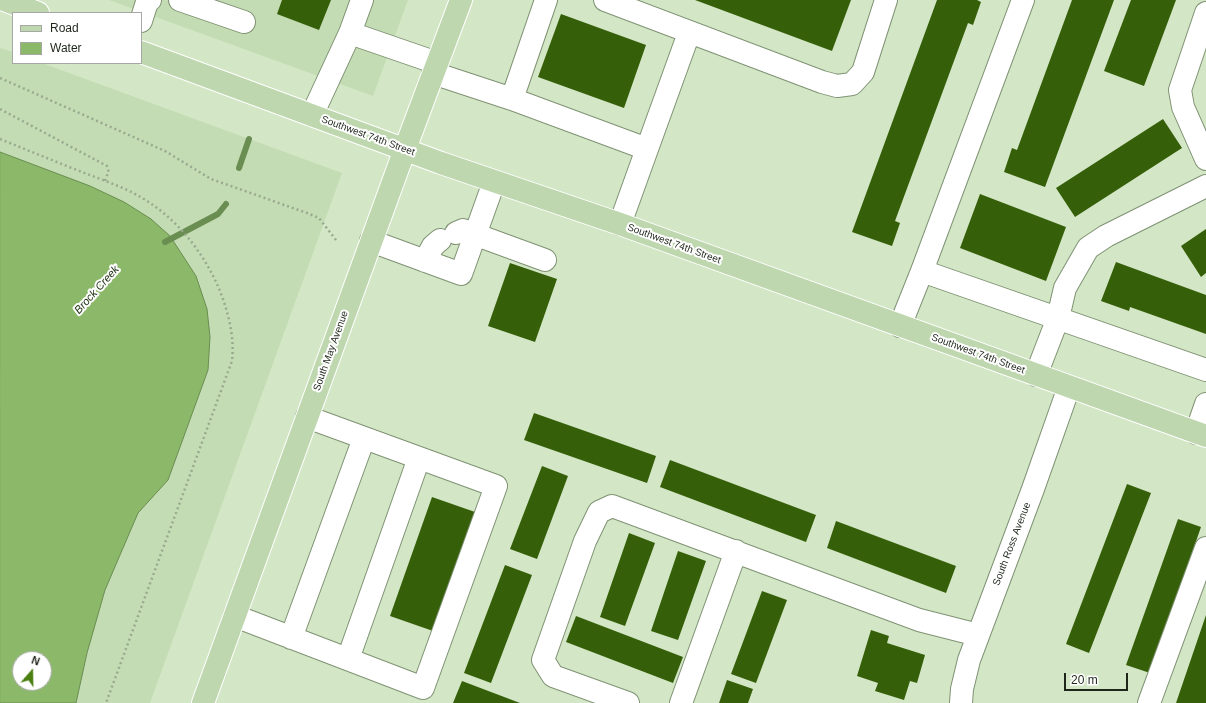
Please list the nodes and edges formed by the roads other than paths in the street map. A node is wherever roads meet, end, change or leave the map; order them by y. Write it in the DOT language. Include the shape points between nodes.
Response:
graph roads {
  1 [pos="4,0"];
  2 [pos="180,0"];
  3 [pos="362,0"];
  4 [pos="461,0"];
  5 [pos="546,0"];
  6 [pos="605,0"];
  7 [pos="886,0"];
  8 [pos="1023,0"];
  9 [pos="35,12"];
  10 [pos="1206,13"];
  11 [pos="244,22"];
  12 [pos="350,33"];
  13 [pos="689,33"];
  14 [pos="142,52"];
  15 [pos="435,68"];
  16 [pos="512,99"];
  17 [pos="312,115"];
  18 [pos="405,149"];
  19 [pos="647,149"];
  20 [pos="1206,159"];
  21 [pos="494,182"];
  22 [pos="1206,186"];
  23 [pos="620,224"];
  24 [pos="457,236"];
  25 [pos="371,241"];
  26 [pos="545,260"];
  27 [pos="424,261"];
  28 [pos="922,270"];
  29 [pos="1058,318"];
  30 [pos="900,326"];
  31 [pos="1206,370"];
  32 [pos="1036,375"];
  33 [pos="1069,387"];
  34 [pos="1206,404"];
  35 [pos="307,417"];
  36 [pos="1201,434"];
  37 [pos="364,438"];
  38 [pos="419,458"];
  39 [pos="1206,548"];
  40 [pos="736,551"];
  41 [pos="234,616"];
  42 [pos="978,635"];
  43 [pos="291,638"];
  44 [pos="348,660"];
  45 [pos="203,703"];
  46 [pos="628,703"];
  47 [pos="681,703"];
  48 [pos="961,703"];
  49 [pos="1149,703"];
  1 -- 9 [label="main road"];
  2 -- 11 [label="street"];
  3 -- 12 [label="street"];
  4 -- 15 [label="main road, South May Avenue"];
  5 -- 16 [label="street"];
  6 -- 13 [label="street"];
  7 -- 13 [label="street" via="863,72 852,84 837,86 822,82"];
  8 -- 28 [label="street"];
  10 -- 20 [label="street" via="1180,90 1183,108"];
  12 -- 15 [label="street"];
  12 -- 17 [label="street"];
  13 -- 19 [label="street"];
  14 -- 17 [label="main road, Southwest 74th Street"];
  15 -- 16 [label="street"];
  15 -- 18 [label="main road, South May Avenue"];
  16 -- 19 [label="street"];
  17 -- 18 [label="main road, Southwest 74th Street"];
  18 -- 21 [label="main road, Southwest 74th Street"];
  18 -- 25 [label="main road, South May Avenue"];
  19 -- 23 [label="street"];
  21 -- 23 [label="main road, Southwest 74th Street"];
  21 -- 24 [label="street"];
  22 -- 29 [label="street" via="1106,236 1088,248 1065,288"];
  23 -- 30 [label="main road, Southwest 74th Street"];
  24 -- 26 [label="street"];
  24 -- 27 [label="street" via="434,246"];
  24 -- 27 [label="street" via="461,274"];
  25 -- 27 [label="street"];
  25 -- 35 [label="main road, South May Avenue"];
  28 -- 29 [label="street"];
  28 -- 30 [label="street"];
  29 -- 31 [label="street"];
  29 -- 32 [label="street"];
  30 -- 32 [label="main road, Southwest 74th Street"];
  32 -- 33 [label="main road, Southwest 74th Street"];
  33 -- 36 [label="main road, Southwest 74th Street"];
  33 -- 42 [label="street, South Ross Avenue"];
  34 -- 36 [label="street"];
  35 -- 37 [label="street"];
  35 -- 41 [label="main road, South May Avenue"];
  37 -- 38 [label="street"];
  37 -- 43 [label="street"];
  38 -- 44 [label="street"];
  38 -- 44 [label="street" via="496,486 423,688"];
  39 -- 49 [label="street"];
  40 -- 42 [label="street" via="919,620"];
  40 -- 46 [label="street" via="612,506 599,512 585,541 543,660 553,676"];
  40 -- 47 [label="street"];
  41 -- 43 [label="street"];
  41 -- 45 [label="main road, South May Avenue"];
  42 -- 48 [label="street, South Ross Avenue" via="965,676"];
  43 -- 44 [label="street"];
}
